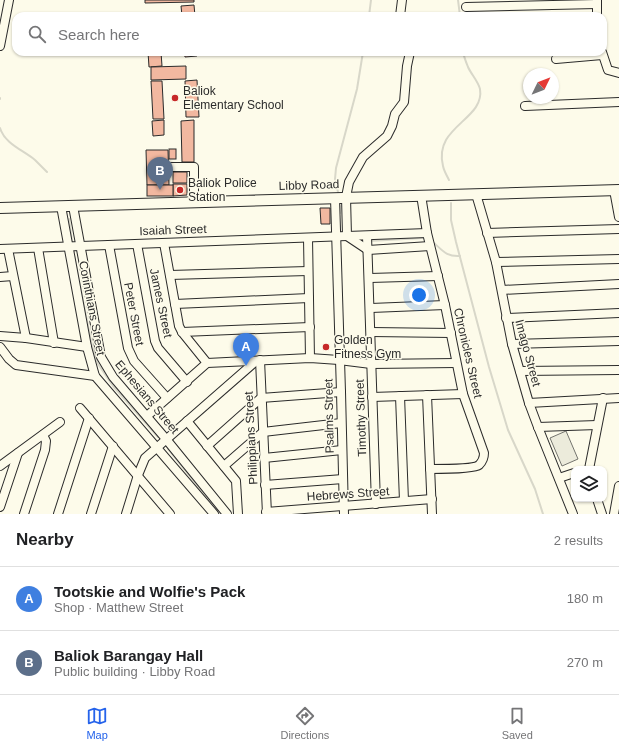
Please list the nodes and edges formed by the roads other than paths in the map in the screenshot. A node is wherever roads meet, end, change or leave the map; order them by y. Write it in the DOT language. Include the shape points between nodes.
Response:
graph roads {
  1 [pos="10,0"];
  2 [pos="402,0"];
  3 [pos="597,2"];
  4 [pos="466,7"];
  5 [pos="400,12"];
  6 [pos="0,46"];
  7 [pos="409,56"];
  8 [pos="582,56"];
  9 [pos="603,56"];
  10 [pos="556,60"];
  11 [pos="619,73"];
  12 [pos="619,102"];
  13 [pos="525,106"];
  14 [pos="172,167"];
  15 [pos="616,190"];
  16 [pos="476,194"];
  17 [pos="421,195"];
  18 [pos="346,197"];
  19 [pos="335,198"];
  20 [pos="194,202"];
  21 [pos="61,206"];
  22 [pos="73,206"];
  23 [pos="0,208"];
  24 [pos="619,217"];
  25 [pos="619,229"];
  26 [pos="427,233"];
  27 [pos="487,233"];
  28 [pos="347,236"];
  29 [pos="367,236"];
  30 [pos="336,237"];
  31 [pos="308,238"];
  32 [pos="164,243"];
  33 [pos="137,244"];
  34 [pos="109,245"];
  35 [pos="68,246"];
  36 [pos="80,246"];
  37 [pos="430,246"];
  38 [pos="38,248"];
  39 [pos="4,249"];
  40 [pos="368,250"];
  41 [pos="619,259"];
  42 [pos="496,262"];
  43 [pos="308,270"];
  44 [pos="170,275"];
  45 [pos="14,276"];
  46 [pos="438,276"];
  47 [pos="0,277"];
  48 [pos="370,278"];
  49 [pos="619,284"];
  50 [pos="502,290"];
  51 [pos="309,298"];
  52 [pos="175,304"];
  53 [pos="445,305"];
  54 [pos="371,308"];
  55 [pos="619,313"];
  56 [pos="506,318"];
  57 [pos="310,326"];
  58 [pos="182,332"];
  59 [pos="371,332"];
  60 [pos="451,333"];
  61 [pos="0,336"];
  62 [pos="26,338"];
  63 [pos="619,342"];
  64 [pos="54,343"];
  65 [pos="512,344"];
  66 [pos="0,347"];
  67 [pos="87,347"];
  68 [pos="310,358"];
  69 [pos="258,360"];
  70 [pos="339,360"];
  71 [pos="456,363"];
  72 [pos="207,364"];
  73 [pos="371,364"];
  74 [pos="619,370"];
  75 [pos="520,371"];
  76 [pos="95,376"];
  77 [pos="186,382"];
  78 [pos="341,392"];
  79 [pos="463,394"];
  80 [pos="427,395"];
  81 [pos="400,396"];
  82 [pos="167,398"];
  83 [pos="261,398"];
  84 [pos="372,398"];
  85 [pos="603,398"];
  86 [pos="619,398"];
  87 [pos="529,403"];
  88 [pos="80,408"];
  89 [pos="147,416"];
  90 [pos="89,418"];
  91 [pos="187,421"];
  92 [pos="60,422"];
  93 [pos="341,422"];
  94 [pos="597,425"];
  95 [pos="538,427"];
  96 [pos="263,432"];
  97 [pos="43,435"];
  98 [pos="166,439"];
  99 [pos="113,446"];
  100 [pos="207,446"];
  101 [pos="157,447"];
  102 [pos="342,450"];
  103 [pos="18,453"];
  104 [pos="264,458"];
  105 [pos="0,466"];
  106 [pos="224,466"];
  107 [pos="588,466"];
  108 [pos="430,469"];
  109 [pos="571,474"];
  110 [pos="138,475"];
  111 [pos="559,478"];
  112 [pos="343,479"];
  113 [pos="265,485"];
  114 [pos="619,486"];
  115 [pos="432,499"];
  116 [pos="404,501"];
  117 [pos="598,502"];
  118 [pos="376,504"];
  119 [pos="0,507"];
  120 [pos="343,510"];
  121 [pos="167,512"];
  122 [pos="266,513"];
  123 [pos="24,514"];
  124 [pos="58,514"];
  125 [pos="91,514"];
  126 [pos="126,514"];
  127 [pos="214,514"];
  128 [pos="227,514"];
  129 [pos="238,514"];
  130 [pos="432,514"];
  131 [pos="573,514"];
  132 [pos="602,514"];
  133 [pos="614,514"];
  1 -- 6 [label="street"];
  2 -- 5 [label="street"];
  3 -- 4 [label="street"];
  7 -- 18 [label="street" via="404,102 395,114 386,136 363,157 349,182"];
  8 -- 10 [label="street"];
  9 -- 11 [label="street" via="608,70"];
  12 -- 13 [label="street"];
  14 -- 20 [label="street" via="194,167"];
  15 -- 16 [label="main road, Libby Road"];
  15 -- 24 [label="street"];
  16 -- 17 [label="main road, Libby Road"];
  16 -- 27 [label="street, Imago Street"];
  17 -- 18 [label="main road, Libby Road"];
  17 -- 26 [label="street, Chronicles Street"];
  18 -- 19 [label="main road, Libby Road"];
  18 -- 28 [label="street"];
  19 -- 20 [label="main road, Libby Road"];
  19 -- 30 [label="street, Psalms Street"];
  20 -- 22 [label="main road, Libby Road"];
  21 -- 22 [label="main road, Libby Road"];
  21 -- 23 [label="main road, Libby Road"];
  21 -- 35 [label="street, Corinthians Street"];
  22 -- 36 [label="street, Ephesians Street"];
  25 -- 27 [label="street"];
  26 -- 29 [label="street, Isaiah Street"];
  26 -- 37 [label="street, Chronicles Street"];
  27 -- 42 [label="street, Imago Street"];
  28 -- 29 [label="street, Isaiah Street"];
  28 -- 30 [label="street, Isaiah Street"];
  28 -- 40 [label="street"];
  29 -- 40 [label="street, Timothy Street"];
  30 -- 31 [label="street, Isaiah Street"];
  30 -- 70 [label="street, Psalms Street"];
  31 -- 32 [label="street, Isaiah Street"];
  31 -- 43 [label="street"];
  32 -- 33 [label="street, Isaiah Street"];
  32 -- 44 [label="street"];
  33 -- 34 [label="street, Isaiah Street"];
  33 -- 77 [label="street, James Street" via="155,341"];
  34 -- 36 [label="street, Isaiah Street"];
  34 -- 82 [label="street, Peter Street" via="128,348 134,361"];
  35 -- 36 [label="street, Isaiah Street"];
  35 -- 38 [label="street, Isaiah Street"];
  35 -- 67 [label="street, Corinthians Street"];
  36 -- 89 [label="street, Ephesians Street" via="101,357 113,377"];
  37 -- 40 [label="street"];
  37 -- 46 [label="street, Chronicles Street"];
  38 -- 39 [label="street, Isaiah Street"];
  38 -- 64 [label="street"];
  39 -- 45 [label="street"];
  40 -- 48 [label="street, Timothy Street"];
  41 -- 42 [label="street"];
  42 -- 50 [label="street, Imago Street"];
  43 -- 44 [label="street"];
  43 -- 51 [label="street"];
  44 -- 52 [label="street"];
  45 -- 47 [label="street"];
  45 -- 62 [label="street"];
  46 -- 48 [label="street"];
  46 -- 53 [label="street, Chronicles Street"];
  48 -- 54 [label="street, Timothy Street"];
  49 -- 50 [label="street"];
  50 -- 56 [label="street, Imago Street"];
  51 -- 52 [label="street"];
  51 -- 57 [label="street"];
  52 -- 58 [label="street"];
  53 -- 54 [label="street"];
  53 -- 60 [label="street, Chronicles Street"];
  54 -- 59 [label="street, Timothy Street"];
  55 -- 56 [label="street"];
  56 -- 65 [label="street, Imago Street"];
  57 -- 58 [label="street"];
  57 -- 68 [label="street"];
  58 -- 72 [label="street"];
  59 -- 60 [label="street"];
  59 -- 73 [label="street, Timothy Street"];
  60 -- 71 [label="street, Chronicles Street"];
  61 -- 62 [label="street"];
  62 -- 64 [label="street"];
  63 -- 65 [label="street"];
  64 -- 67 [label="street"];
  65 -- 75 [label="street, Imago Street"];
  66 -- 76 [label="street" via="16,365"];
  67 -- 76 [label="street, Corinthians Street"];
  68 -- 69 [label="street"];
  68 -- 70 [label="street"];
  69 -- 72 [label="street"];
  69 -- 83 [label="street, Philippians Street"];
  69 -- 91 [label="street"];
  70 -- 73 [label="street"];
  70 -- 78 [label="street, Psalms Street"];
  71 -- 73 [label="street"];
  71 -- 79 [label="street, Chronicles Street"];
  72 -- 77 [label="street"];
  73 -- 84 [label="street, Timothy Street"];
  74 -- 75 [label="street"];
  75 -- 87 [label="street, Imago Street"];
  76 -- 101 [label="street, Corinthians Street"];
  77 -- 82 [label="street"];
  78 -- 83 [label="street"];
  78 -- 93 [label="street, Psalms Street"];
  79 -- 80 [label="street"];
  79 -- 108 [label="street, Chronicles Street" via="484,458 476,467"];
  80 -- 81 [label="street"];
  80 -- 108 [label="street"];
  81 -- 84 [label="street"];
  81 -- 116 [label="street"];
  82 -- 89 [label="street"];
  83 -- 96 [label="street, Philippians Street"];
  83 -- 100 [label="street"];
  84 -- 118 [label="street, Timothy Street"];
  85 -- 86 [label="street"];
  85 -- 87 [label="street"];
  85 -- 94 [label="street"];
  87 -- 95 [label="street, Imago Street"];
  88 -- 90 [label="street"];
  89 -- 98 [label="street, Ephesians Street"];
  90 -- 99 [label="street"];
  90 -- 124 [label="street"];
  91 -- 98 [label="street"];
  91 -- 100 [label="street"];
  92 -- 97 [label="street"];
  93 -- 96 [label="street"];
  93 -- 102 [label="street, Psalms Street"];
  94 -- 95 [label="street"];
  94 -- 107 [label="street"];
  95 -- 111 [label="street, Imago Street"];
  96 -- 104 [label="street, Philippians Street"];
  96 -- 106 [label="street"];
  97 -- 103 [label="street"];
  97 -- 123 [label="street" via="46,441 45,450"];
  98 -- 101 [label="street"];
  98 -- 128 [label="street, Ephesians Street"];
  99 -- 110 [label="street"];
  99 -- 125 [label="street"];
  100 -- 106 [label="street"];
  101 -- 110 [label="street" via="145,458"];
  101 -- 127 [label="street, Corinthians Street"];
  102 -- 104 [label="street"];
  102 -- 112 [label="street, Psalms Street"];
  103 -- 105 [label="street"];
  103 -- 119 [label="street"];
  104 -- 113 [label="street, Philippians Street"];
  106 -- 129 [label="street" via="236,481"];
  108 -- 115 [label="street"];
  109 -- 111 [label="street"];
  110 -- 121 [label="street"];
  110 -- 126 [label="street"];
  111 -- 131 [label="street, Imago Street"];
  112 -- 113 [label="street"];
  112 -- 120 [label="street, Psalms Street"];
  113 -- 122 [label="street, Philippians Street"];
  114 -- 133 [label="street"];
  115 -- 116 [label="street, Hebrews Street"];
  115 -- 130 [label="street"];
  116 -- 118 [label="street, Hebrews Street"];
  117 -- 132 [label="street"];
  118 -- 120 [label="street, Hebrews Street"];
  120 -- 122 [label="street, Hebrews Street"];
}
